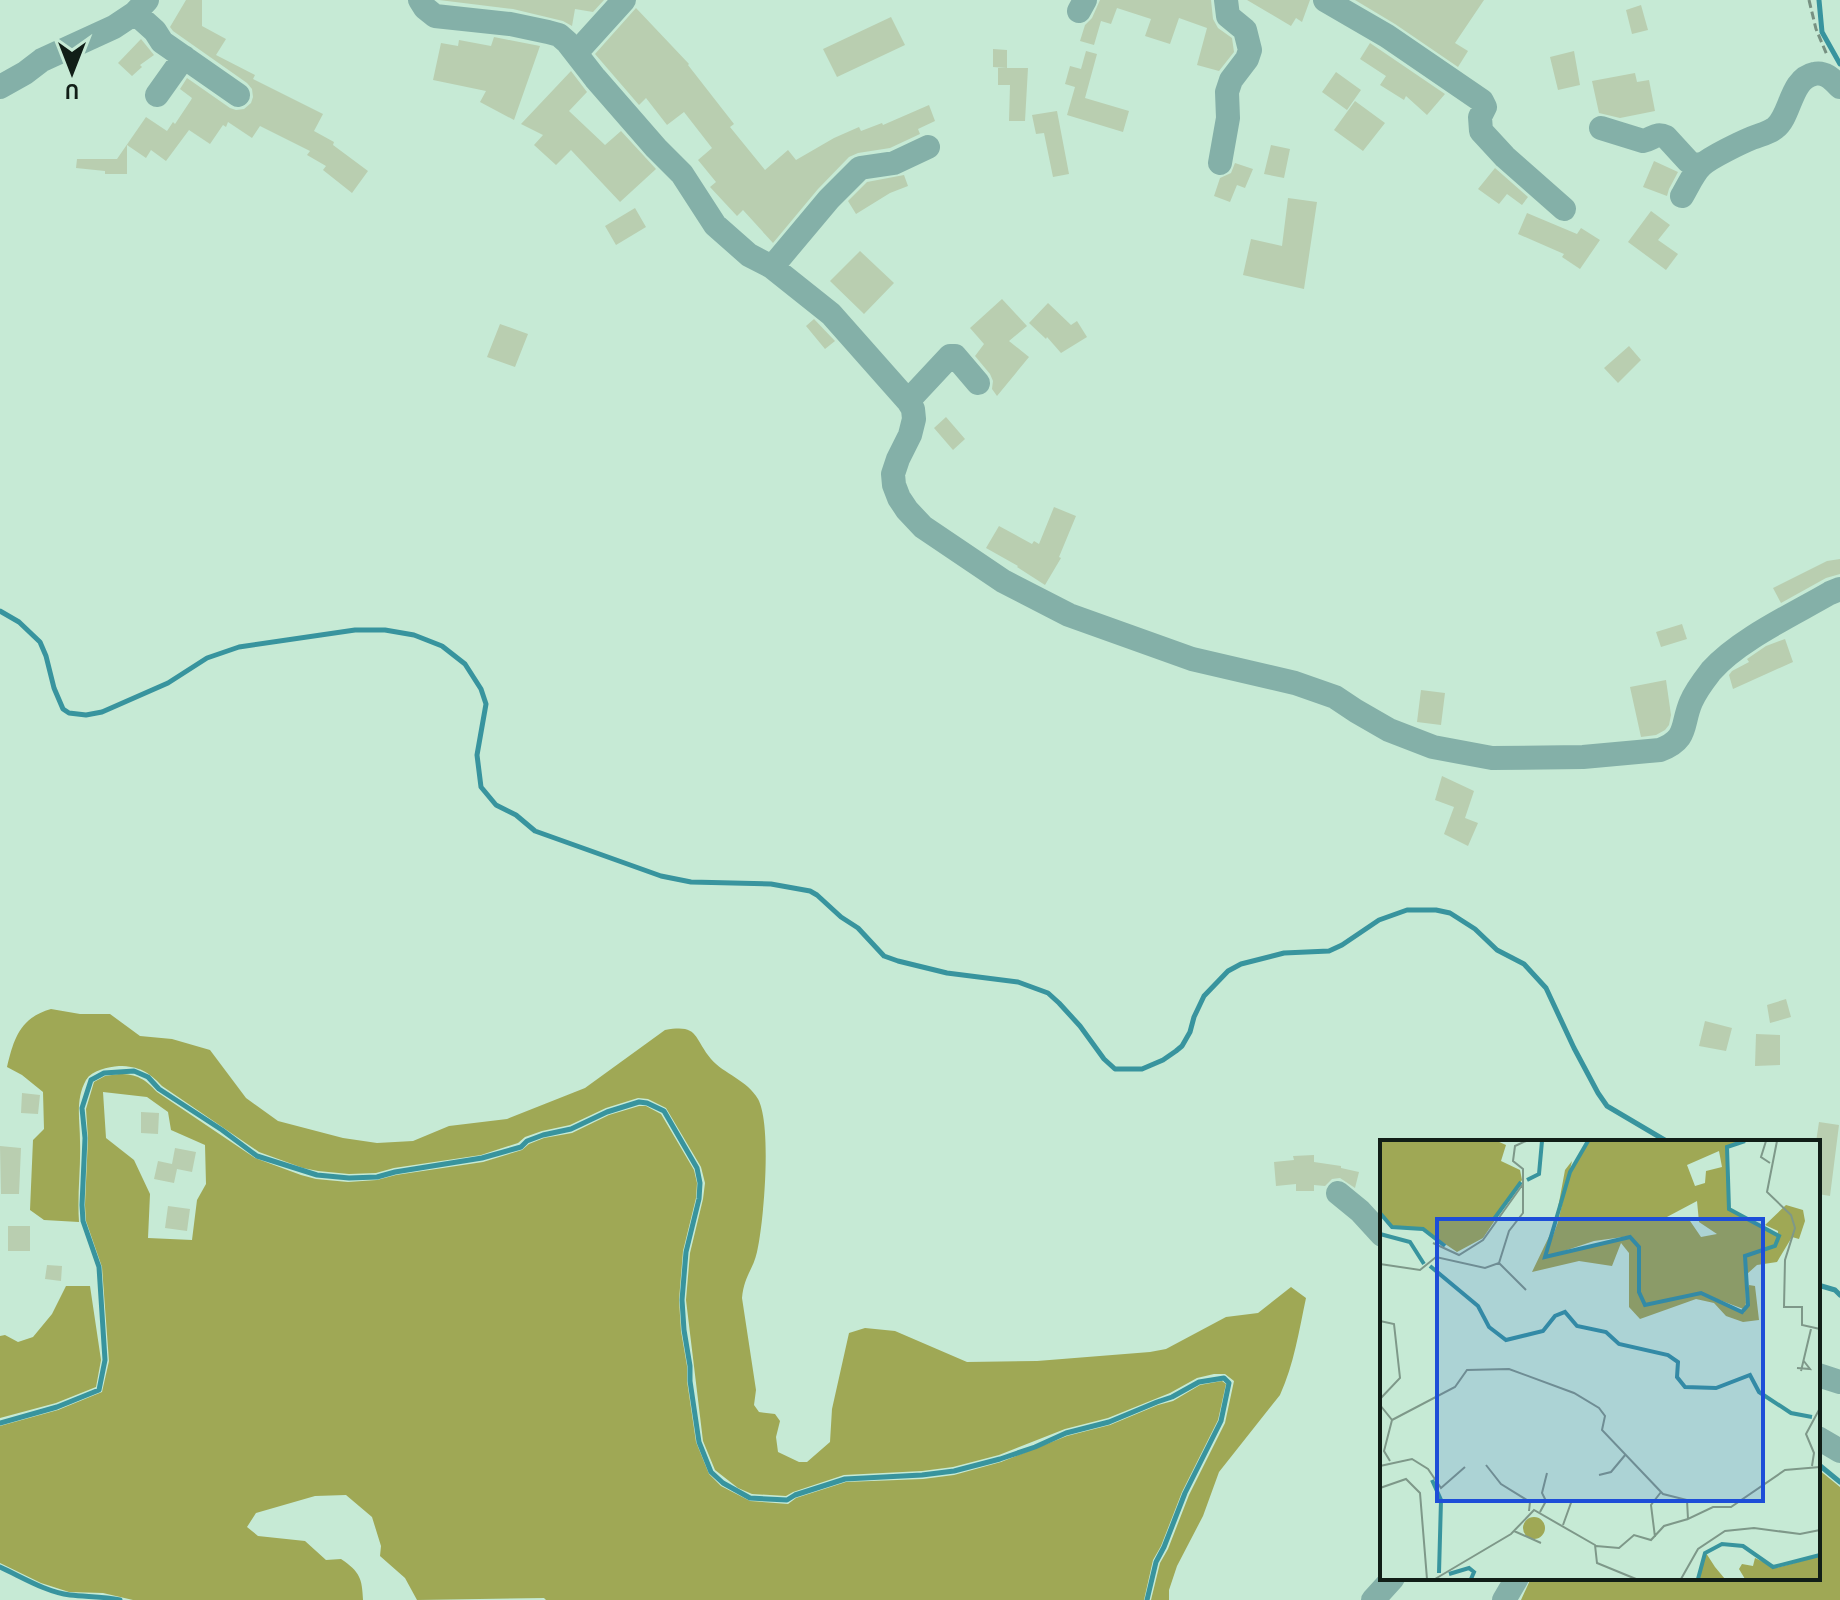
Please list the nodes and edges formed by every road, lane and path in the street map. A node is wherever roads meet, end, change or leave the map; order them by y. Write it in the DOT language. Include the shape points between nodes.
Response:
graph roads {
  1 [pos="420,0"];
  2 [pos="624,0"];
  3 [pos="1226,0"];
  4 [pos="1325,0"];
  5 [pos="1809,0"];
  6 [pos="141,6"];
  7 [pos="576,53"];
  8 [pos="184,57"];
  9 [pos="1831,62"];
  10 [pos="0,87"];
  11 [pos="1840,87"];
  12 [pos="157,95"];
  13 [pos="238,95"];
  14 [pos="1601,128"];
  15 [pos="928,147"];
  16 [pos="1220,163"];
  17 [pos="1702,165"];
  18 [pos="1682,196"];
  19 [pos="1564,209"];
  20 [pos="772,267"];
  21 [pos="978,383"];
  22 [pos="908,401"];
  23 [pos="1840,589"];
  24 [pos="1338,1193"];
  25 [pos="1380,1233"];
  26 [pos="1820,1376"];
  27 [pos="1840,1382"];
  28 [pos="1820,1439"];
  29 [pos="1840,1451"];
  30 [pos="1391,1580"];
  31 [pos="1516,1580"];
  32 [pos="1373,1600"];
  33 [pos="1504,1600"];
  1 -- 7 [label="street" via="435,16 559,35"];
  2 -- 7 [label="street"];
  3 -- 16 [label="street" via="1228,16 1245,30 1250,50 1227,92"];
  4 -- 19 [label="street" via="1482,101 1481,131"];
  5 -- 9 [label="path"];
  6 -- 8 [label="street" via="162,42"];
  6 -- 10 [label="street" via="114,27 42,60"];
  7 -- 20 [label="street" via="682,174 715,225"];
  8 -- 12 [label="street"];
  8 -- 13 [label="street"];
  11 -- 17 [label="street" via="1822,73 1806,77 1775,128"];
  14 -- 17 [label="street" via="1643,141 1662,135 1692,164"];
  15 -- 20 [label="street" via="894,163 860,168"];
  17 -- 18 [label="street"];
  20 -- 22 [label="street" via="831,314"];
  21 -- 22 [label="street" via="950,356"];
  22 -- 23 [label="street" via="914,419 893,474 899,498 923,527 992,573 1069,615 1192,659 1335,697 1389,730 1433,747 1492,758 1660,750 1682,734 1696,692 1723,659"];
  24 -- 25 [label="street"];
  26 -- 27 [label="street"];
  28 -- 29 [label="street"];
  30 -- 32 [label="street"];
  31 -- 33 [label="street"];
}
